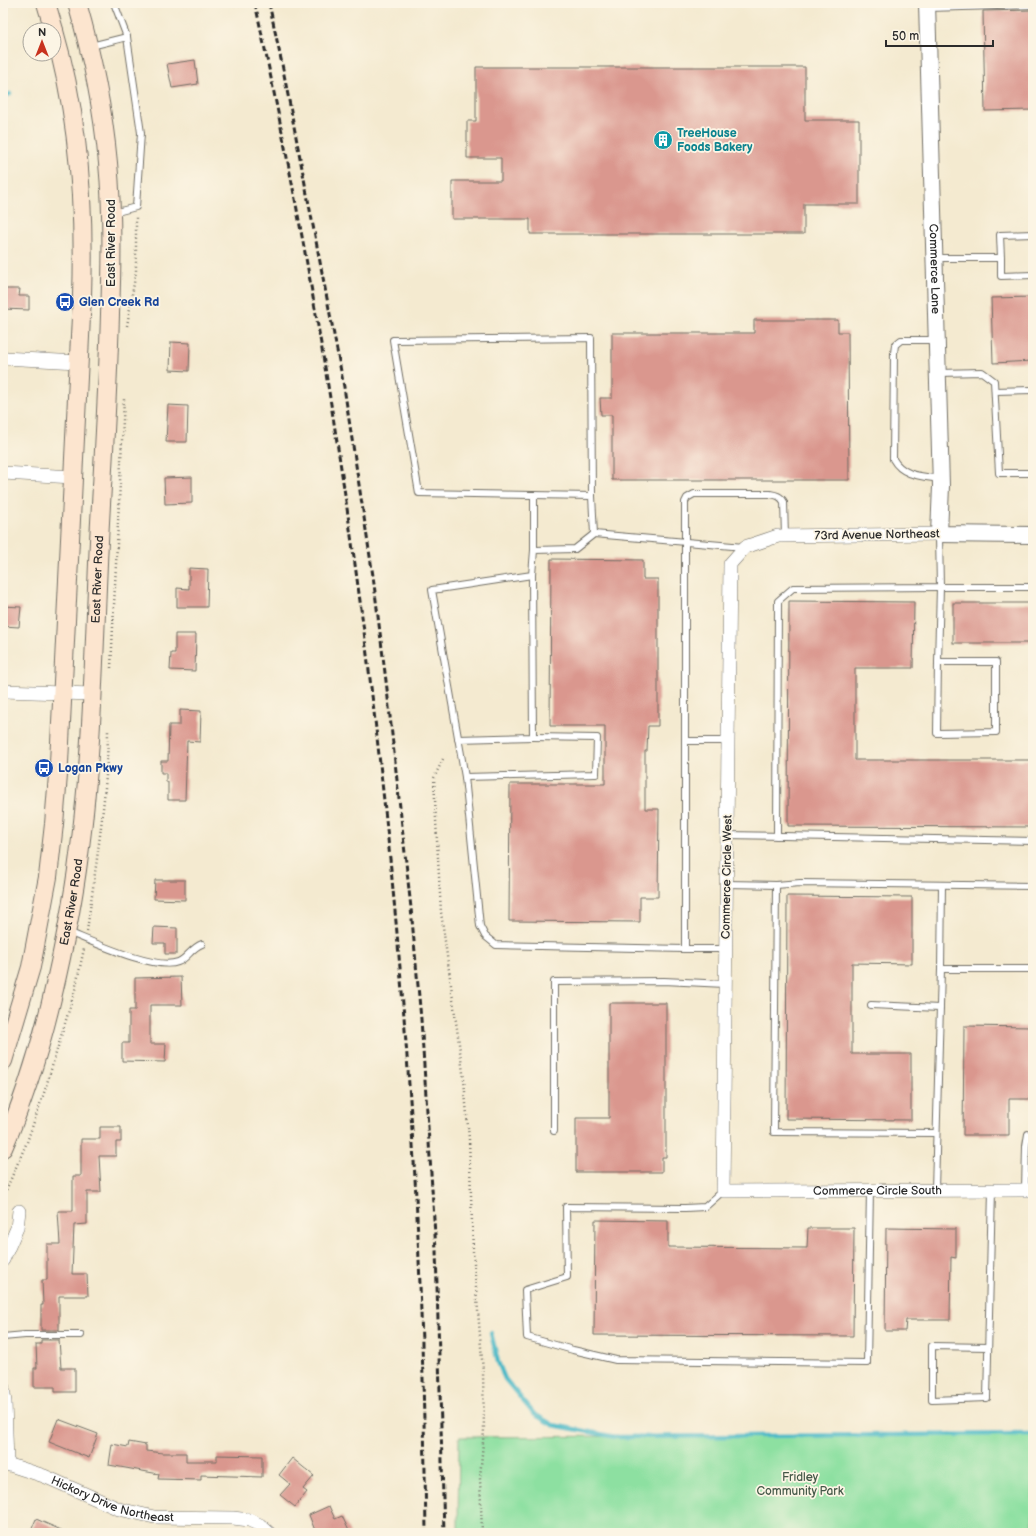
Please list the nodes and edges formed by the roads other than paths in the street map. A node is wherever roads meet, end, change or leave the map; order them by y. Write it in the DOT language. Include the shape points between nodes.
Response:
graph roads {
  1 [pos="46,3"];
  2 [pos="77,3"];
  3 [pos="114,3"];
  4 [pos="1033,5"];
  5 [pos="927,6"];
  6 [pos="52,22"];
  7 [pos="127,37"];
  8 [pos="88,46"];
  9 [pos="62,61"];
  10 [pos="112,214"];
  11 [pos="1033,234"];
  12 [pos="934,258"];
  13 [pos="1001,258"];
  14 [pos="1033,275"];
  15 [pos="936,340"];
  16 [pos="3,359"];
  17 [pos="71,362"];
  18 [pos="937,374"];
  19 [pos="1033,390"];
  20 [pos="995,391"];
  21 [pos="3,473"];
  22 [pos="1033,473"];
  23 [pos="73,477"];
  24 [pos="940,480"];
  25 [pos="534,495"];
  26 [pos="592,496"];
  27 [pos="594,534"];
  28 [pos="939,534"];
  29 [pos="1033,535"];
  30 [pos="785,536"];
  31 [pos="685,541"];
  32 [pos="745,547"];
  33 [pos="534,550"];
  34 [pos="532,575"];
  35 [pos="940,587"];
  36 [pos="1033,588"];
  37 [pos="938,662"];
  38 [pos="3,691"];
  39 [pos="62,693"];
  40 [pos="92,694"];
  41 [pos="533,737"];
  42 [pos="458,739"];
  43 [pos="685,741"];
  44 [pos="728,741"];
  45 [pos="465,777"];
  46 [pos="727,835"];
  47 [pos="777,836"];
  48 [pos="1033,840"];
  49 [pos="726,884"];
  50 [pos="776,885"];
  51 [pos="942,885"];
  52 [pos="1033,886"];
  53 [pos="66,931"];
  54 [pos="202,944"];
  55 [pos="685,949"];
  56 [pos="726,949"];
  57 [pos="941,969"];
  58 [pos="1033,970"];
  59 [pos="725,984"];
  60 [pos="871,1006"];
  61 [pos="940,1008"];
  62 [pos="3,1061"];
  63 [pos="554,1130"];
  64 [pos="936,1133"];
  65 [pos="1033,1134"];
  66 [pos="3,1148"];
  67 [pos="723,1190"];
  68 [pos="870,1190"];
  69 [pos="935,1190"];
  70 [pos="992,1190"];
  71 [pos="1029,1190"];
  72 [pos="19,1211"];
  73 [pos="3,1260"];
  74 [pos="81,1335"];
  75 [pos="3,1337"];
  76 [pos="988,1347"];
  77 [pos="3,1388"];
  78 [pos="5,1464"];
  79 [pos="269,1533"];
  1 -- 6 [label="main road"];
  2 -- 8 [label="main road, East River Road"];
  3 -- 7 [label="lane"];
  4 -- 5 [label="lane"];
  5 -- 12 [label="street, Commerce Lane"];
  7 -- 8 [label="lane"];
  7 -- 10 [label="lane" via="141,132 136,207"];
  8 -- 10 [label="main road, East River Road" via="100,102"];
  9 -- 17 [label="main road" via="81,180 83,261"];
  10 -- 40 [label="main road, East River Road" via="109,348"];
  11 -- 13 [label="lane" via="1000,235"];
  12 -- 13 [label="lane"];
  12 -- 15 [label="street, Commerce Lane"];
  13 -- 14 [label="lane" via="1001,276"];
  15 -- 18 [label="street, Commerce Lane"];
  15 -- 24 [label="lane" via="901,340 895,345 893,460 904,472"];
  16 -- 17 [label="street"];
  17 -- 23 [label="main road"];
  18 -- 20 [label="lane" via="982,372 994,381"];
  18 -- 24 [label="street, Commerce Lane"];
  19 -- 20 [label="lane"];
  20 -- 22 [label="lane" via="999,473"];
  21 -- 23 [label="street"];
  23 -- 39 [label="main road"];
  24 -- 28 [label="street, Commerce Lane"];
  25 -- 26 [label="lane"];
  25 -- 26 [label="lane" via="419,493 393,340 591,338"];
  25 -- 33 [label="lane"];
  26 -- 27 [label="lane"];
  27 -- 31 [label="lane"];
  27 -- 33 [label="lane" via="575,548"];
  28 -- 29 [label="street, 73rd Avenue Northeast"];
  28 -- 30 [label="street, 73rd Avenue Northeast"];
  28 -- 35 [label="lane"];
  30 -- 31 [label="lane" via="784,502 779,496 694,494 686,498 685,502"];
  30 -- 32 [label="street, 73rd Avenue Northeast"];
  31 -- 32 [label="lane"];
  31 -- 43 [label="lane"];
  32 -- 44 [label="street, Commerce Circle West" via="730,564"];
  33 -- 34 [label="lane"];
  34 -- 41 [label="lane"];
  34 -- 42 [label="lane" via="432,590"];
  35 -- 36 [label="lane"];
  35 -- 37 [label="lane"];
  35 -- 47 [label="lane" via="793,588 778,601"];
  37 -- 37 [label="lane" via="996,662 996,732 937,733"];
  38 -- 39 [label="street"];
  39 -- 40 [label="street"];
  39 -- 62 [label="main road" via="60,763 48,877 31,967"];
  40 -- 53 [label="main road, East River Road" via="80,851"];
  41 -- 42 [label="lane"];
  41 -- 45 [label="lane" via="597,738 596,774"];
  42 -- 45 [label="lane"];
  43 -- 44 [label="lane"];
  43 -- 55 [label="lane"];
  44 -- 46 [label="street, Commerce Circle West"];
  45 -- 55 [label="lane" via="480,926 485,936 496,945"];
  46 -- 47 [label="lane"];
  46 -- 49 [label="street, Commerce Circle West"];
  47 -- 48 [label="lane"];
  49 -- 50 [label="lane"];
  49 -- 56 [label="street, Commerce Circle West"];
  50 -- 51 [label="lane"];
  50 -- 64 [label="lane" via="774,1132"];
  51 -- 52 [label="lane"];
  51 -- 57 [label="lane"];
  53 -- 54 [label="lane" via="122,952 162,963 178,962 195,946"];
  53 -- 66 [label="main road, East River Road" via="45,1024 28,1082"];
  55 -- 56 [label="lane"];
  56 -- 59 [label="street, Commerce Circle West"];
  57 -- 58 [label="lane"];
  57 -- 61 [label="lane"];
  59 -- 63 [label="lane" via="664,981 554,982"];
  59 -- 67 [label="street, Commerce Circle West"];
  60 -- 61 [label="lane"];
  61 -- 64 [label="lane"];
  64 -- 69 [label="lane"];
  65 -- 71 [label="lane" via="1028,1134 1026,1146"];
  67 -- 68 [label="street, Commerce Circle South"];
  67 -- 68 [label="lane" via="705,1207 566,1207 568,1277 525,1290 527,1337 616,1360 867,1363"];
  68 -- 69 [label="street, Commerce Circle South"];
  69 -- 70 [label="street, Commerce Circle South"];
  70 -- 71 [label="street, Commerce Circle South"];
  70 -- 76 [label="lane"];
  72 -- 73 [label="street" via="17,1228"];
  74 -- 75 [label="lane"];
  76 -- 76 [label="lane" via="987,1398 932,1400 932,1346"];
  77 -- 78 [label="street"];
  78 -- 79 [label="street, Hickory Drive Northeast" via="44,1476 119,1509 154,1517 249,1520"];
}
